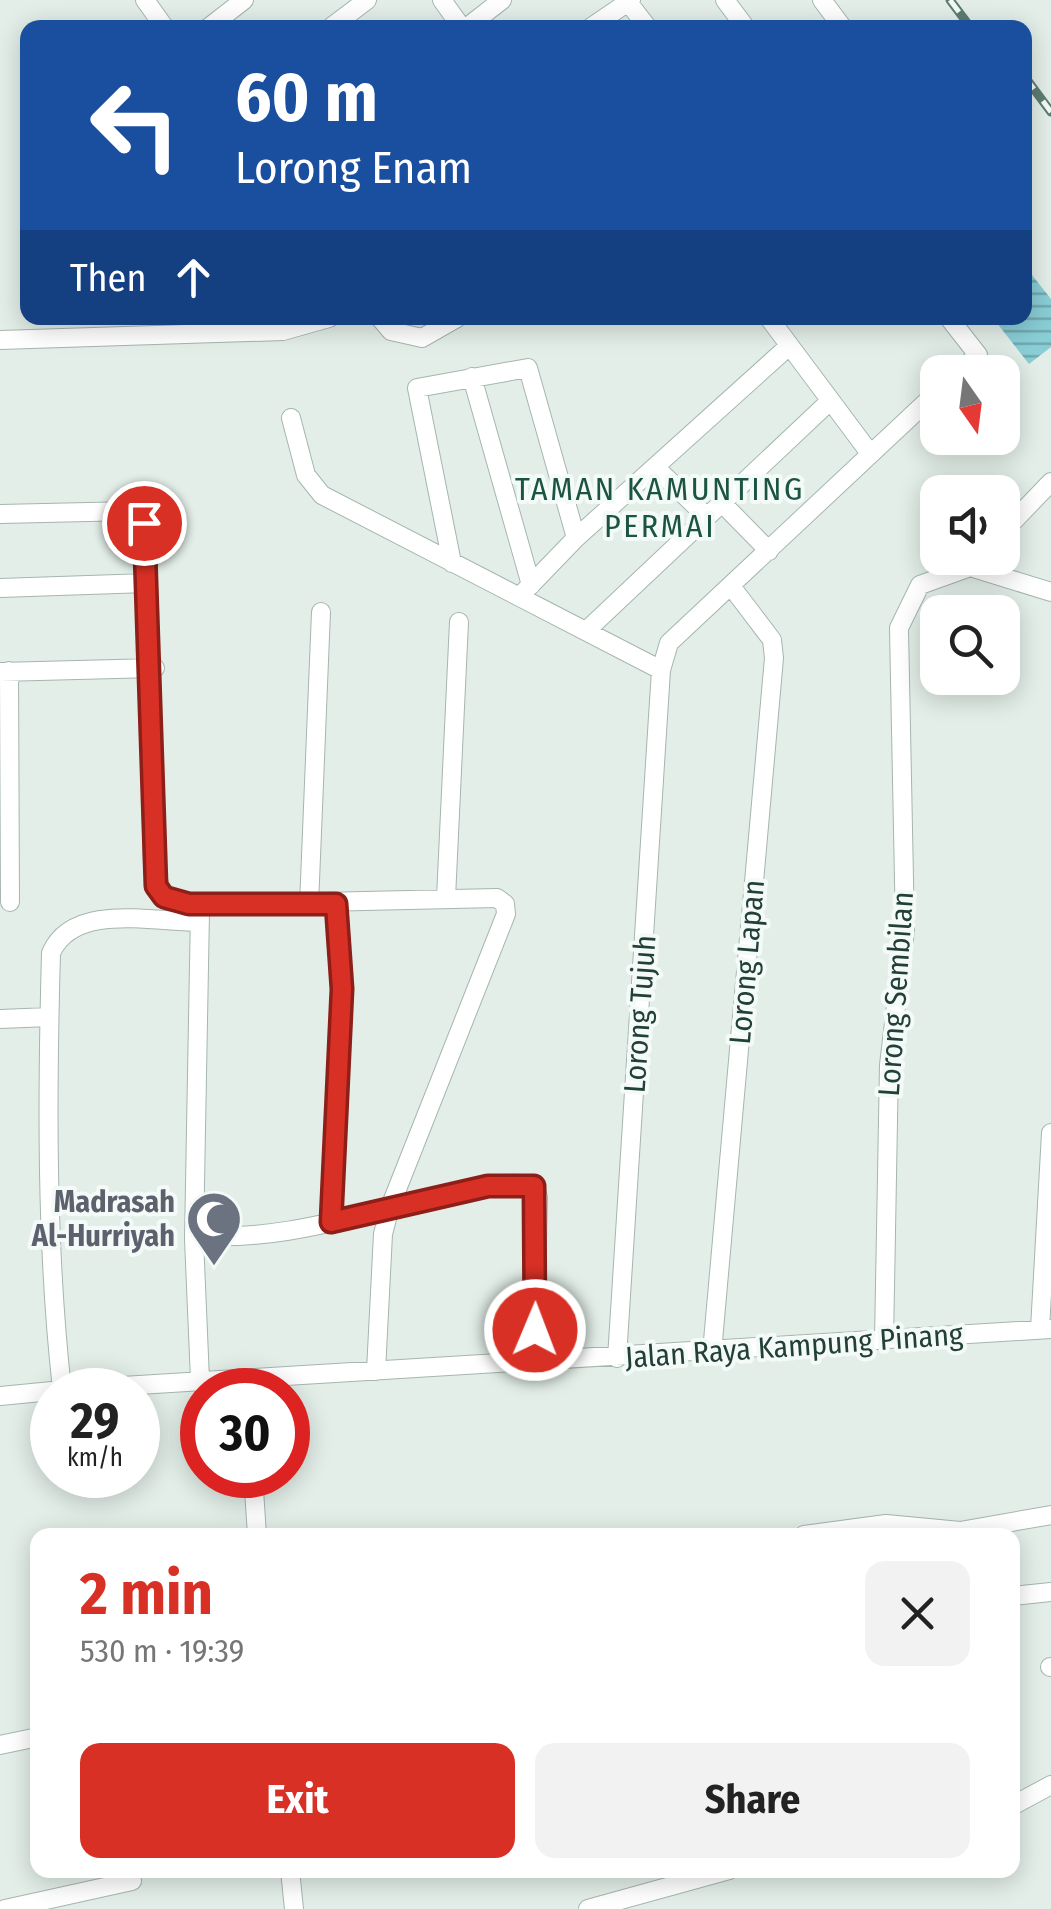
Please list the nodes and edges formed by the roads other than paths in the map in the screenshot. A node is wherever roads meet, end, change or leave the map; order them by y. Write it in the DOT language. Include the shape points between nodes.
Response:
graph roads {
  1 [pos="244,0"];
  2 [pos="367,0"];
  3 [pos="442,0"];
  4 [pos="502,0"];
  5 [pos="629,1"];
  6 [pos="218,20"];
  7 [pos="341,20"];
  8 [pos="458,20"];
  9 [pos="475,20"];
  10 [pos="602,20"];
  11 [pos="304,325"];
  12 [pos="386,325"];
  13 [pos="444,325"];
  14 [pos="774,325"];
  15 [pos="954,325"];
  16 [pos="0,340"];
  17 [pos="789,346"];
  18 [pos="978,355"];
  19 [pos="472,377"];
  20 [pos="830,400"];
  21 [pos="920,407"];
  22 [pos="291,418"];
  23 [pos="869,452"];
  24 [pos="655,467"];
  25 [pos="1051,482"];
  26 [pos="721,502"];
  27 [pos="0,514"];
  28 [pos="1020,514"];
  29 [pos="706,516"];
  30 [pos="576,538"];
  31 [pos="769,551"];
  32 [pos="452,563"];
  33 [pos="943,575"];
  34 [pos="1007,575"];
  35 [pos="147,584"];
  36 [pos="732,586"];
  37 [pos="0,588"];
  38 [pos="525,591"];
  39 [pos="1051,592"];
  40 [pos="321,612"];
  41 [pos="459,622"];
  42 [pos="586,631"];
  43 [pos="151,668"];
  44 [pos="662,670"];
  45 [pos="4,671"];
  46 [pos="446,898"];
  47 [pos="10,902"];
  48 [pos="336,904"];
  49 [pos="309,905"];
  50 [pos="200,914"];
  51 [pos="49,1016"];
  52 [pos="0,1019"];
  53 [pos="1051,1132"];
  54 [pos="390,1207"];
  55 [pos="331,1222"];
  56 [pos="194,1235"];
  57 [pos="1045,1329"];
  58 [pos="884,1341"];
  59 [pos="712,1352"];
  60 [pos="617,1358"];
  61 [pos="534,1362"];
  62 [pos="57,1368"];
  63 [pos="200,1368"];
  64 [pos="376,1371"];
  65 [pos="310,1378"];
  66 [pos="30,1393"];
  67 [pos="0,1396"];
  68 [pos="255,1498"];
  69 [pos="1051,1514"];
  70 [pos="257,1528"];
  71 [pos="856,1528"];
  72 [pos="923,1528"];
  73 [pos="980,1528"];
  74 [pos="1051,1592"];
  75 [pos="1020,1595"];
  76 [pos="30,1738"];
  77 [pos="0,1744"];
  78 [pos="1051,1785"];
  79 [pos="1020,1802"];
  80 [pos="291,1878"];
  81 [pos="700,1878"];
  82 [pos="132,1881"];
  83 [pos="5,1909"];
  84 [pos="294,1909"];
  85 [pos="588,1909"];
  1 -- 6 [label="street"];
  2 -- 7 [label="street"];
  3 -- 8 [label="street"];
  4 -- 9 [label="street"];
  5 -- 10 [label="street"];
  11 -- 16 [label="street"];
  12 -- 13 [label="street" via="422,338"];
  14 -- 17 [label="street"];
  15 -- 18 [label="street"];
  17 -- 20 [label="street"];
  17 -- 24 [label="street"];
  19 -- 30 [label="street" via="528,368"];
  19 -- 32 [label="street" via="417,388"];
  19 -- 38 [label="street"];
  20 -- 23 [label="street"];
  20 -- 26 [label="street"];
  21 -- 23 [label="street"];
  22 -- 32 [label="street" via="306,476 322,494"];
  23 -- 31 [label="street"];
  24 -- 29 [label="street"];
  24 -- 30 [label="street"];
  25 -- 28 [label="street"];
  26 -- 29 [label="street"];
  26 -- 31 [label="street"];
  27 -- 35 [label="street" via="132,511 144,523"];
  29 -- 42 [label="street"];
  30 -- 38 [label="street"];
  31 -- 36 [label="street"];
  32 -- 38 [label="street"];
  33 -- 58 [label="street, Lorong Sembilan" via="920,585 899,628 906,930 889,1065"];
  34 -- 39 [label="street"];
  35 -- 37 [label="street"];
  35 -- 43 [label="street"];
  36 -- 44 [label="street" via="680,628"];
  36 -- 59 [label="street, Lorong Lapan" via="772,640 774,658"];
  38 -- 42 [label="street"];
  40 -- 49 [label="street"];
  41 -- 46 [label="street"];
  42 -- 44 [label="street"];
  43 -- 45 [label="street"];
  43 -- 50 [label="street" via="153,866 164,897"];
  44 -- 60 [label="street, Lorong Tujuh"];
  45 -- 47 [label="street"];
  46 -- 48 [label="street"];
  46 -- 54 [label="street" via="497,898 506,914"];
  48 -- 49 [label="street"];
  48 -- 55 [label="street" via="342,989"];
  49 -- 50 [label="street"];
  50 -- 51 [label="street" via="73,925 52,952"];
  50 -- 56 [label="street"];
  51 -- 52 [label="street"];
  51 -- 62 [label="street"];
  53 -- 57 [label="street"];
  54 -- 55 [label="street"];
  54 -- 61 [label="street" via="488,1186 534,1186"];
  54 -- 64 [label="street"];
  55 -- 56 [label="street" via="236,1238"];
  56 -- 63 [label="street"];
  57 -- 58 [label="street, Jalan Raya Kampung Pinang"];
  58 -- 59 [label="street, Jalan Raya Kampung Pinang"];
  59 -- 60 [label="street, Jalan Raya Kampung Pinang"];
  60 -- 61 [label="street, Jalan Raya Kampung Pinang"];
  61 -- 64 [label="street, Jalan Raya Kampung Pinang"];
  64 -- 65 [label="street, Jalan Raya Kampung Pinang"];
  66 -- 67 [label="street, Jalan Raya Kampung Pinang"];
  68 -- 70 [label="street"];
  69 -- 73 [label="street"];
  71 -- 72 [label="street"];
  74 -- 75 [label="street"];
  76 -- 77 [label="street"];
  78 -- 79 [label="street"];
  80 -- 84 [label="street"];
  81 -- 85 [label="street"];
  82 -- 83 [label="street"];
}
